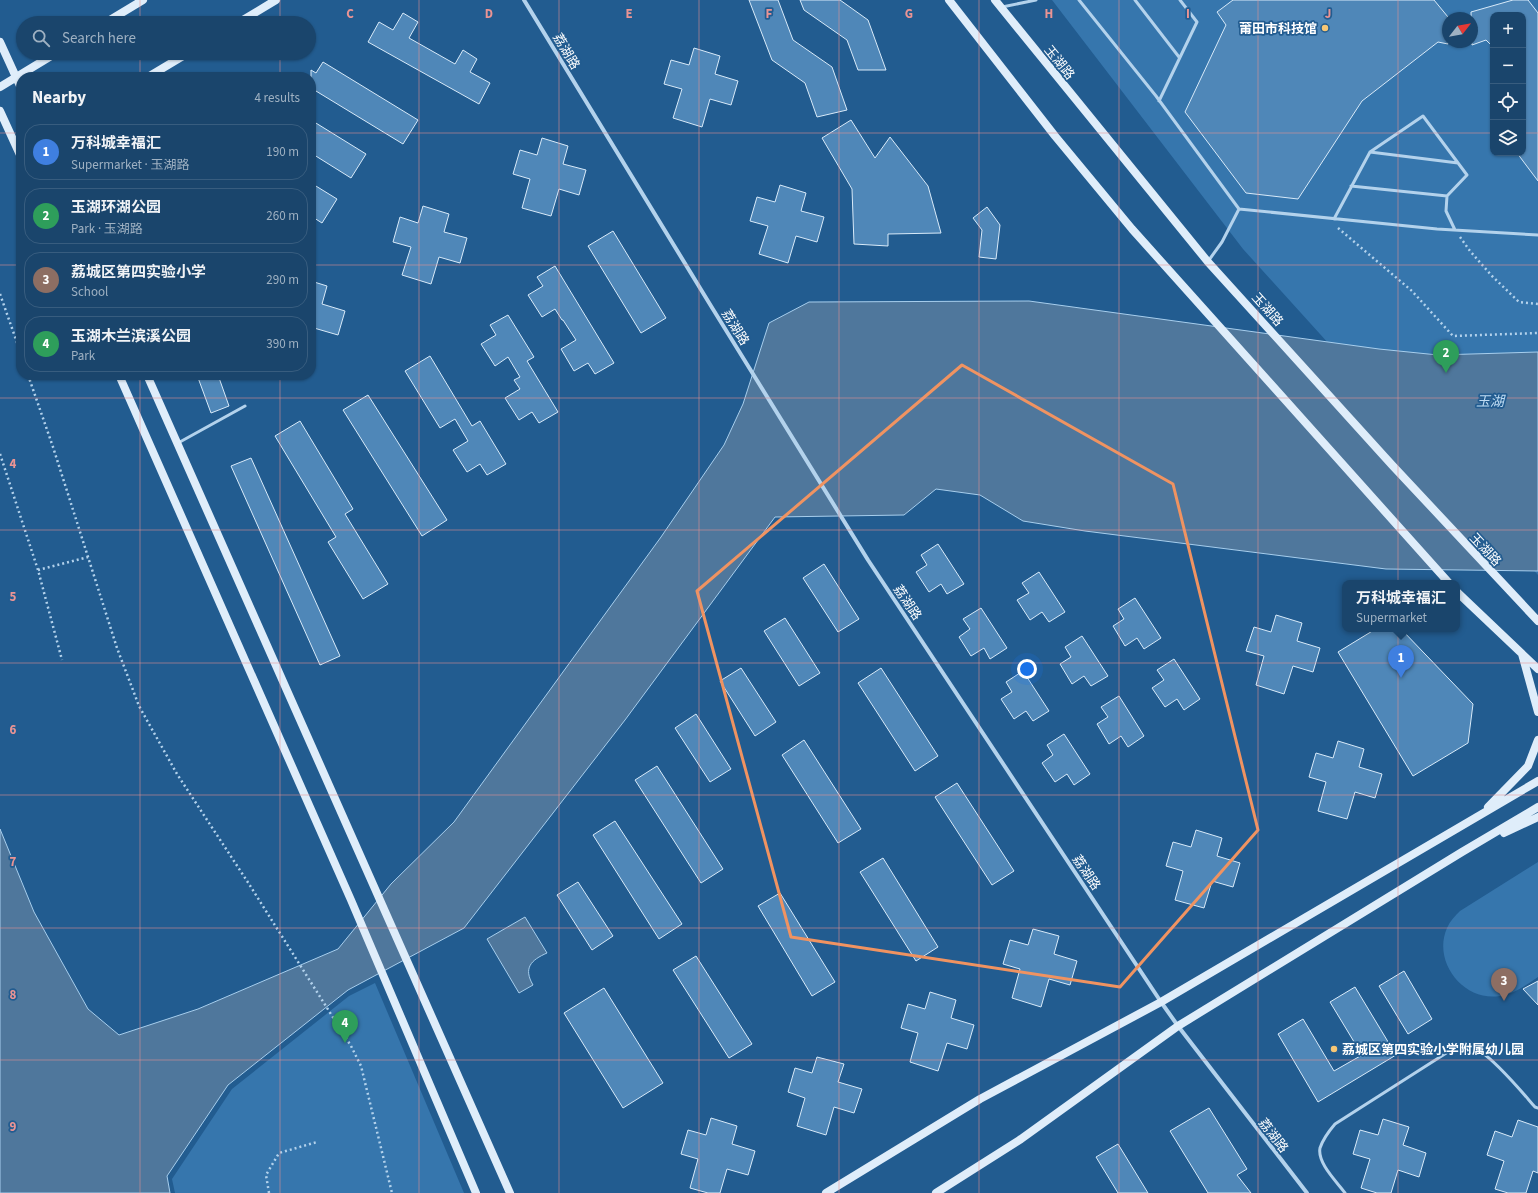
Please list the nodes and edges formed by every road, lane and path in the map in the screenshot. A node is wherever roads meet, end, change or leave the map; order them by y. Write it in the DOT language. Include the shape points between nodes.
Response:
graph roads {
  1 [pos="143,0"];
  2 [pos="276,0"];
  3 [pos="524,0"];
  4 [pos="949,0"];
  5 [pos="995,0"];
  6 [pos="1036,0"];
  7 [pos="1079,0"];
  8 [pos="1135,0"];
  9 [pos="1180,0"];
  10 [pos="1001,7"];
  11 [pos="117,16"];
  12 [pos="250,16"];
  13 [pos="0,42"];
  14 [pos="1180,57"];
  15 [pos="44,60"];
  16 [pos="176,60"];
  17 [pos="24,72"];
  18 [pos="156,72"];
  19 [pos="16,77"];
  20 [pos="0,87"];
  21 [pos="1159,101"];
  22 [pos="0,111"];
  23 [pos="16,145"];
  24 [pos="1370,152"];
  25 [pos="1458,163"];
  26 [pos="1351,186"];
  27 [pos="1447,196"];
  28 [pos="1239,209"];
  29 [pos="1327,218"];
  30 [pos="1334,219"];
  31 [pos="1455,230"];
  32 [pos="1538,235"];
  33 [pos="1208,262"];
  34 [pos="0,294"];
  35 [pos="1538,304"];
  36 [pos="1538,333"];
  37 [pos="16,340"];
  38 [pos="30,380"];
  39 [pos="120,380"];
  40 [pos="149,380"];
  41 [pos="245,406"];
  42 [pos="178,444"];
  43 [pos="0,454"];
  44 [pos="88,557"];
  45 [pos="38,570"];
  46 [pos="1446,580"];
  47 [pos="1460,595"];
  48 [pos="1528,610"];
  49 [pos="1538,617"];
  50 [pos="1538,621"];
  51 [pos="1521,652"];
  52 [pos="62,660"];
  53 [pos="1538,669"];
  54 [pos="1538,712"];
  55 [pos="1538,740"];
  56 [pos="1538,781"];
  57 [pos="1538,807"];
  58 [pos="1483,813"];
  59 [pos="1538,817"];
  60 [pos="1462,852"];
  61 [pos="1161,1002"];
  62 [pos="1178,1026"];
  63 [pos="1538,1108"];
  64 [pos="317,1142"];
  65 [pos="269,1193"];
  66 [pos="392,1193"];
  67 [pos="476,1193"];
  68 [pos="510,1193"];
  69 [pos="826,1193"];
  70 [pos="936,1193"];
  71 [pos="1307,1193"];
  72 [pos="1345,1193"];
  1 -- 11 [label="main road"];
  2 -- 12 [label="main road"];
  3 -- 61 [label="street, 荔湖路" via="868,560"];
  4 -- 46 [label="main road" via="1055,136 1132,229"];
  5 -- 10 [label="main road, 玉湖路"];
  6 -- 10 [label="lane"];
  7 -- 21 [label="lane"];
  8 -- 14 [label="lane"];
  9 -- 14 [label="lane" via="1197,22"];
  10 -- 33 [label="main road, 玉湖路"];
  13 -- 19 [label="main road"];
  14 -- 21 [label="lane"];
  15 -- 17 [label="main road"];
  16 -- 18 [label="main road"];
  19 -- 20 [label="main road"];
  21 -- 28 [label="lane"];
  22 -- 23 [label="main road"];
  24 -- 25 [label="lane"];
  24 -- 25 [label="lane" via="1423,116"];
  24 -- 26 [label="lane"];
  25 -- 27 [label="lane" via="1467,175"];
  26 -- 27 [label="lane"];
  26 -- 30 [label="lane"];
  27 -- 31 [label="lane" via="1446,212"];
  28 -- 29 [label="lane"];
  28 -- 33 [label="lane"];
  29 -- 30 [label="lane"];
  29 -- 36 [label="path" via="1412,291 1453,336"];
  30 -- 31 [label="lane"];
  31 -- 32 [label="lane"];
  31 -- 35 [label="path" via="1478,261 1519,302"];
  33 -- 48 [label="main road, 玉湖路"];
  34 -- 37 [label="path"];
  38 -- 44 [label="path"];
  39 -- 67 [label="main road" via="393,995"];
  40 -- 42 [label="main road"];
  41 -- 42 [label="lane"];
  42 -- 68 [label="main road"];
  43 -- 45 [label="path"];
  44 -- 45 [label="path"];
  44 -- 66 [label="path" via="138,706 176,774 340,1028 361,1066"];
  45 -- 52 [label="path"];
  47 -- 51 [label="main road"];
  48 -- 49 [label="main road"];
  48 -- 50 [label="main road, 玉湖路"];
  51 -- 53 [label="main road"];
  51 -- 54 [label="main road"];
  55 -- 58 [label="main road" via="1528,766"];
  56 -- 58 [label="main road"];
  57 -- 60 [label="main road"];
  58 -- 61 [label="main road"];
  59 -- 60 [label="main road"];
  60 -- 62 [label="main road"];
  61 -- 62 [label="street, 荔湖路"];
  61 -- 69 [label="main road" via="980,1099"];
  62 -- 70 [label="main road" via="1022,1139"];
  62 -- 71 [label="street, 荔湖路"];
  63 -- 72 [label="lane" via="1480,1052 1461,1047 1451,1050 1335,1124 1327,1134 1320,1149 1324,1165"];
  64 -- 65 [label="path" via="279,1153 266,1175"];
}
